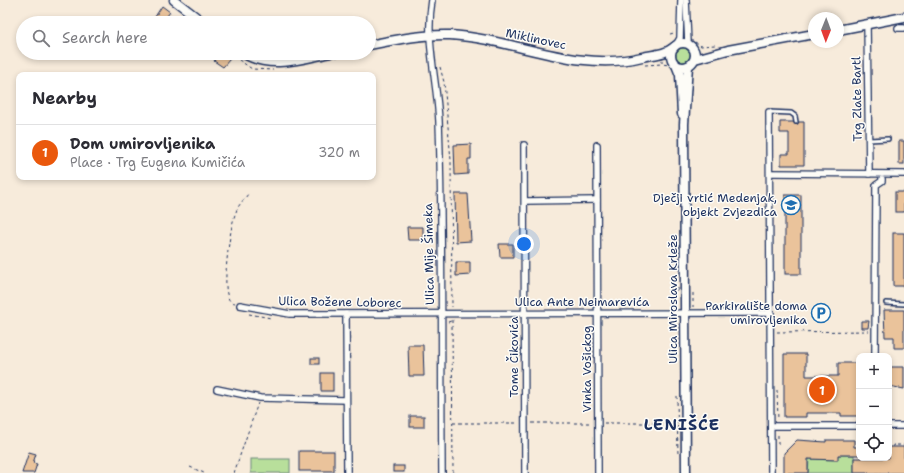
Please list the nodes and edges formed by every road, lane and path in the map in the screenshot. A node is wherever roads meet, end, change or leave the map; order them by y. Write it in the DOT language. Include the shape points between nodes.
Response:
graph roads {
  1 [pos="174,0"];
  2 [pos="432,0"];
  3 [pos="681,0"];
  4 [pos="686,0"];
  5 [pos="195,16"];
  6 [pos="904,17"];
  7 [pos="868,24"];
  8 [pos="844,29"];
  9 [pos="680,33"];
  10 [pos="670,34"];
  11 [pos="808,35"];
  12 [pos="430,36"];
  13 [pos="376,44"];
  14 [pos="692,44"];
  15 [pos="718,45"];
  16 [pos="675,46"];
  17 [pos="728,50"];
  18 [pos="636,59"];
  19 [pos="695,59"];
  20 [pos="260,60"];
  21 [pos="292,60"];
  22 [pos="674,63"];
  23 [pos="439,64"];
  24 [pos="688,66"];
  25 [pos="769,112"];
  26 [pos="796,122"];
  27 [pos="684,124"];
  28 [pos="888,139"];
  29 [pos="868,140"];
  30 [pos="597,144"];
  31 [pos="524,145"];
  32 [pos="770,173"];
  33 [pos="869,174"];
  34 [pos="904,174"];
  35 [pos="882,178"];
  36 [pos="248,194"];
  37 [pos="525,200"];
  38 [pos="597,200"];
  39 [pos="886,303"];
  40 [pos="904,304"];
  41 [pos="240,305"];
  42 [pos="598,312"];
  43 [pos="441,313"];
  44 [pos="452,313"];
  45 [pos="526,313"];
  46 [pos="686,313"];
  47 [pos="771,313"];
  48 [pos="346,314"];
  49 [pos="875,331"];
  50 [pos="776,332"];
  51 [pos="874,353"];
  52 [pos="217,389"];
  53 [pos="260,398"];
  54 [pos="346,400"];
  55 [pos="453,423"];
  56 [pos="525,423"];
  57 [pos="771,426"];
  58 [pos="856,426"];
  59 [pos="892,426"];
  60 [pos="904,426"];
  61 [pos="904,445"];
  62 [pos="892,446"];
  63 [pos="190,467"];
  64 [pos="204,473"];
  65 [pos="234,473"];
  66 [pos="347,473"];
  67 [pos="442,473"];
  68 [pos="453,473"];
  69 [pos="525,473"];
  70 [pos="598,473"];
  71 [pos="686,473"];
  72 [pos="771,473"];
  1 -- 5 [label="main road"];
  2 -- 12 [label="street"];
  3 -- 9 [label="street"];
  4 -- 14 [label="street"];
  6 -- 7 [label="main road"];
  7 -- 8 [label="main road"];
  7 -- 29 [label="street, Trg Zlate Bartl"];
  9 -- 10 [label="path"];
  9 -- 16 [label="street"];
  11 -- 17 [label="main road"];
  12 -- 13 [label="main road, Miklinovec"];
  12 -- 18 [label="main road, Miklinovec" via="470,37 585,61"];
  12 -- 43 [label="street, Ulica Mije Šimeka" via="439,120"];
  14 -- 15 [label="path"];
  14 -- 16 [label="main road"];
  14 -- 17 [label="main road"];
  14 -- 19 [label="main road"];
  16 -- 18 [label="main road, Miklinovec" via="662,54"];
  16 -- 22 [label="main road" via="671,54"];
  17 -- 19 [label="main road"];
  18 -- 22 [label="main road, Miklinovec"];
  19 -- 24 [label="main road"];
  20 -- 21 [label="main road" via="275,63"];
  22 -- 24 [label="main road" via="682,67"];
  22 -- 27 [label="main road, Ulica Miroslava Krleže" via="680,74"];
  23 -- 44 [label="path" via="444,82 451,160"];
  24 -- 27 [label="main road, Ulica Miroslava Krleže"];
  25 -- 26 [label="lane" via="791,113 795,116"];
  25 -- 32 [label="street"];
  27 -- 46 [label="main road, Ulica Miroslava Krleže"];
  28 -- 29 [label="lane"];
  29 -- 33 [label="street, Trg Zlate Bartl"];
  30 -- 38 [label="street, Vinka Vošickog"];
  31 -- 37 [label="street, Tome Čikovića"];
  32 -- 33 [label="street"];
  32 -- 47 [label="street"];
  33 -- 34 [label="street"];
  35 -- 49 [label="street" via="876,185"];
  36 -- 41 [label="path" via="235,213 226,274 227,296 231,302"];
  37 -- 38 [label="street"];
  37 -- 45 [label="street, Tome Čikovića"];
  38 -- 42 [label="street, Vinka Vošickog"];
  39 -- 40 [label="lane"];
  41 -- 48 [label="street, Ulica Božene Loborec" via="290,314"];
  42 -- 45 [label="street, Ulica Ante Neimarevića"];
  42 -- 46 [label="street, Ulica Ante Neimarevića"];
  42 -- 70 [label="street, Vinka Vošickog"];
  43 -- 44 [label="street, Ulica Ante Neimarevića"];
  43 -- 48 [label="street, Ulica Božene Loborec"];
  43 -- 67 [label="street, Ulica Mije Šimeka"];
  44 -- 45 [label="street, Ulica Ante Neimarevića"];
  44 -- 55 [label="path"];
  45 -- 56 [label="street, Tome Čikovića"];
  46 -- 47 [label="street, Ulica Ante Neimarevića"];
  46 -- 71 [label="main road, Ulica Miroslava Krleže"];
  47 -- 57 [label="street"];
  48 -- 54 [label="street"];
  49 -- 50 [label="path"];
  49 -- 51 [label="street"];
  52 -- 53 [label="street"];
  53 -- 54 [label="street"];
  53 -- 65 [label="path"];
  54 -- 66 [label="street"];
  55 -- 56 [label="path"];
  55 -- 68 [label="path"];
  56 -- 69 [label="street, Tome Čikovića"];
  57 -- 58 [label="street"];
  57 -- 72 [label="street"];
  59 -- 60 [label="street"];
  61 -- 62 [label="path"];
  63 -- 64 [label="path"];
}
